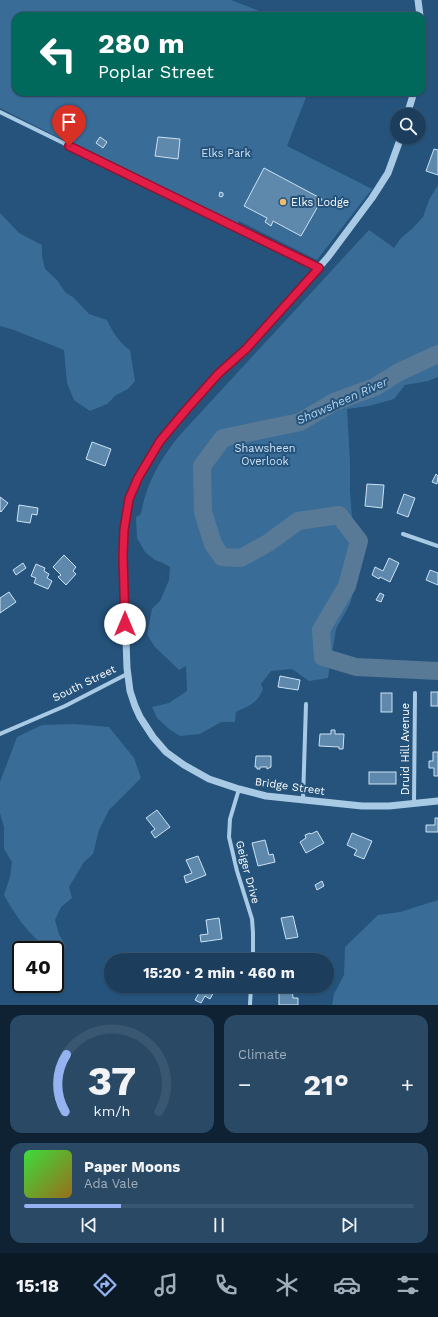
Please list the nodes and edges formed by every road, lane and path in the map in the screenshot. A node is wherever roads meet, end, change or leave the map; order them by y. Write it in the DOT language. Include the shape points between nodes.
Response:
graph roads {
  1 [pos="418,0"];
  2 [pos="420,12"];
  3 [pos="413,96"];
  4 [pos="409,108"];
  5 [pos="0,112"];
  6 [pos="398,144"];
  7 [pos="319,268"];
  8 [pos="403,534"];
  9 [pos="438,546"];
  10 [pos="128,674"];
  11 [pos="415,693"];
  12 [pos="306,704"];
  13 [pos="0,734"];
  14 [pos="239,789"];
  15 [pos="303,800"];
  16 [pos="438,801"];
  17 [pos="414,804"];
  18 [pos="253,953"];
  19 [pos="251,993"];
  20 [pos="250,1005"];
  1 -- 2 [label="street"];
  3 -- 4 [label="street"];
  5 -- 7 [label="street"];
  6 -- 7 [label="street, South Street" via="388,173"];
  7 -- 10 [label="street, South Street" via="246,349 218,374 186,410 160,441 138,478 129,499 124,543"];
  8 -- 9 [label="street"];
  10 -- 13 [label="street, South Street" via="65,706"];
  10 -- 14 [label="street, Bridge Street" via="130,692 140,717 166,752 209,779"];
  11 -- 17 [label="street, Druid Hill Avenue"];
  12 -- 15 [label="street"];
  14 -- 15 [label="street, Bridge Street" via="266,796"];
  14 -- 18 [label="street, Geiger Drive" via="230,819 229,837 252,919"];
  15 -- 17 [label="street, Bridge Street" via="362,806"];
  16 -- 17 [label="street, Bridge Street"];
  19 -- 20 [label="street"];
}
